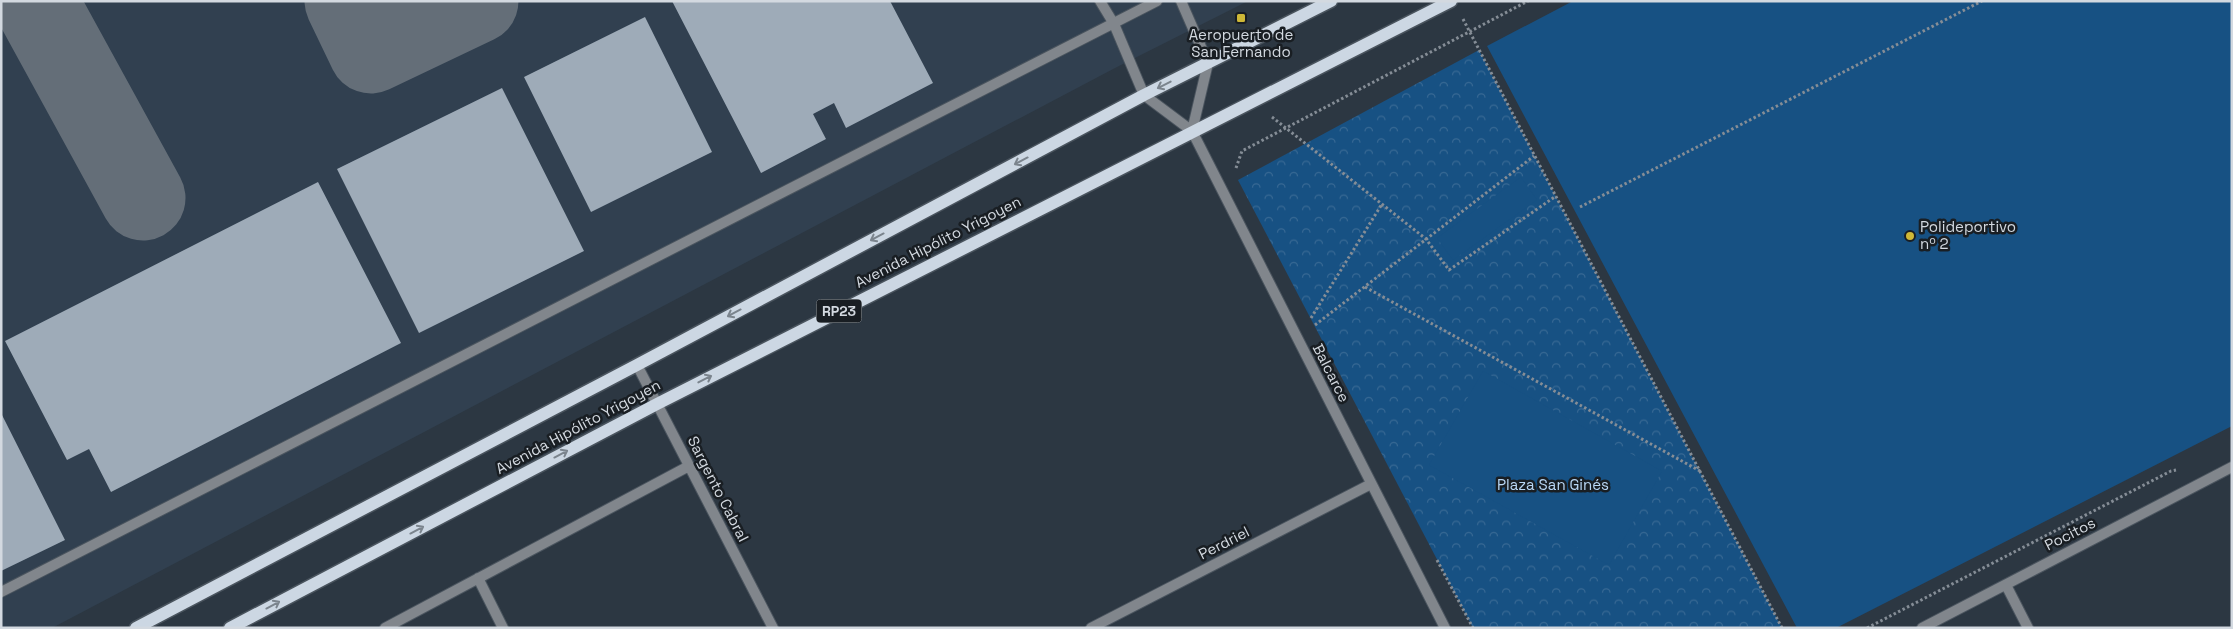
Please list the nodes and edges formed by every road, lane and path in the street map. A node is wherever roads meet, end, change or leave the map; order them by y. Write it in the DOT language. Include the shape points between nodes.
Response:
graph roads {
  1 [pos="1100,1"];
  2 [pos="1157,1"];
  3 [pos="1182,1"];
  4 [pos="1331,1"];
  5 [pos="1451,1"];
  6 [pos="1528,1"];
  7 [pos="1982,1"];
  8 [pos="1461,17"];
  9 [pos="1114,24"];
  10 [pos="1469,32"];
  11 [pos="1208,63"];
  12 [pos="1144,95"];
  13 [pos="1252,101"];
  14 [pos="1286,128"];
  15 [pos="1192,131"];
  16 [pos="1534,156"];
  17 [pos="1234,172"];
  18 [pos="1556,196"];
  19 [pos="1382,204"];
  20 [pos="1580,207"];
  21 [pos="1426,240"];
  22 [pos="1365,287"];
  23 [pos="1306,309"];
  24 [pos="1311,318"];
  25 [pos="1314,326"];
  26 [pos="1319,334"];
  27 [pos="1298,339"];
  28 [pos="637,365"];
  29 [pos="657,404"];
  30 [pos="689,466"];
  31 [pos="2232,467"];
  32 [pos="1700,470"];
  33 [pos="1371,484"];
  34 [pos="1436,559"];
  35 [pos="478,578"];
  36 [pos="2006,584"];
  37 [pos="1,592"];
  38 [pos="136,628"];
  39 [pos="230,628"];
  40 [pos="385,628"];
  41 [pos="503,628"];
  42 [pos="773,628"];
  43 [pos="1091,628"];
  44 [pos="1445,628"];
  45 [pos="1473,628"];
  46 [pos="1782,628"];
  47 [pos="1922,628"];
  48 [pos="2028,628"];
  1 -- 9 [label="street"];
  2 -- 9 [label="street"];
  3 -- 11 [label="street"];
  4 -- 11 [label="main road, Avenida Hipólito Yrigoyen"];
  5 -- 13 [label="main road, Avenida Hipólito Yrigoyen / RP23"];
  6 -- 10 [label="path"];
  7 -- 20 [label="path"];
  8 -- 10 [label="path"];
  9 -- 12 [label="street"];
  9 -- 37 [label="street"];
  10 -- 14 [label="path"];
  10 -- 16 [label="path"];
  11 -- 12 [label="main road, Avenida Hipólito Yrigoyen, one-way"];
  11 -- 15 [label="street"];
  12 -- 15 [label="street"];
  12 -- 28 [label="main road, Avenida Hipólito Yrigoyen, one-way"];
  13 -- 14 [label="path"];
  13 -- 15 [label="main road, Avenida Hipólito Yrigoyen / RP23"];
  14 -- 17 [label="path" via="1242,151"];
  14 -- 19 [label="path"];
  15 -- 27 [label="street, Balcarce"];
  29 -- 15 [label="main road, Avenida Hipólito Yrigoyen / RP23, one-way"];
  16 -- 18 [label="path"];
  16 -- 21 [label="path"];
  18 -- 21 [label="path" via="1449,270"];
  18 -- 32 [label="path"];
  19 -- 21 [label="path"];
  19 -- 24 [label="path"];
  21 -- 22 [label="path"];
  22 -- 25 [label="path"];
  22 -- 32 [label="path"];
  23 -- 24 [label="path"];
  24 -- 25 [label="path"];
  25 -- 26 [label="path"];
  25 -- 27 [label="path"];
  27 -- 33 [label="street, Balcarce"];
  28 -- 29 [label="street, Sargento Cabral"];
  28 -- 38 [label="main road, Avenida Hipólito Yrigoyen"];
  29 -- 30 [label="street, Sargento Cabral"];
  39 -- 29 [label="main road, Avenida Hipólito Yrigoyen / RP23, one-way"];
  30 -- 35 [label="street"];
  30 -- 42 [label="street, Sargento Cabral"];
  31 -- 36 [label="street, Pocitos"];
  32 -- 46 [label="path"];
  33 -- 43 [label="street, Perdriel"];
  33 -- 44 [label="street, Balcarce"];
  34 -- 45 [label="path"];
  35 -- 40 [label="street"];
  35 -- 41 [label="street"];
  36 -- 47 [label="street, Pocitos"];
  36 -- 48 [label="street"];
}
